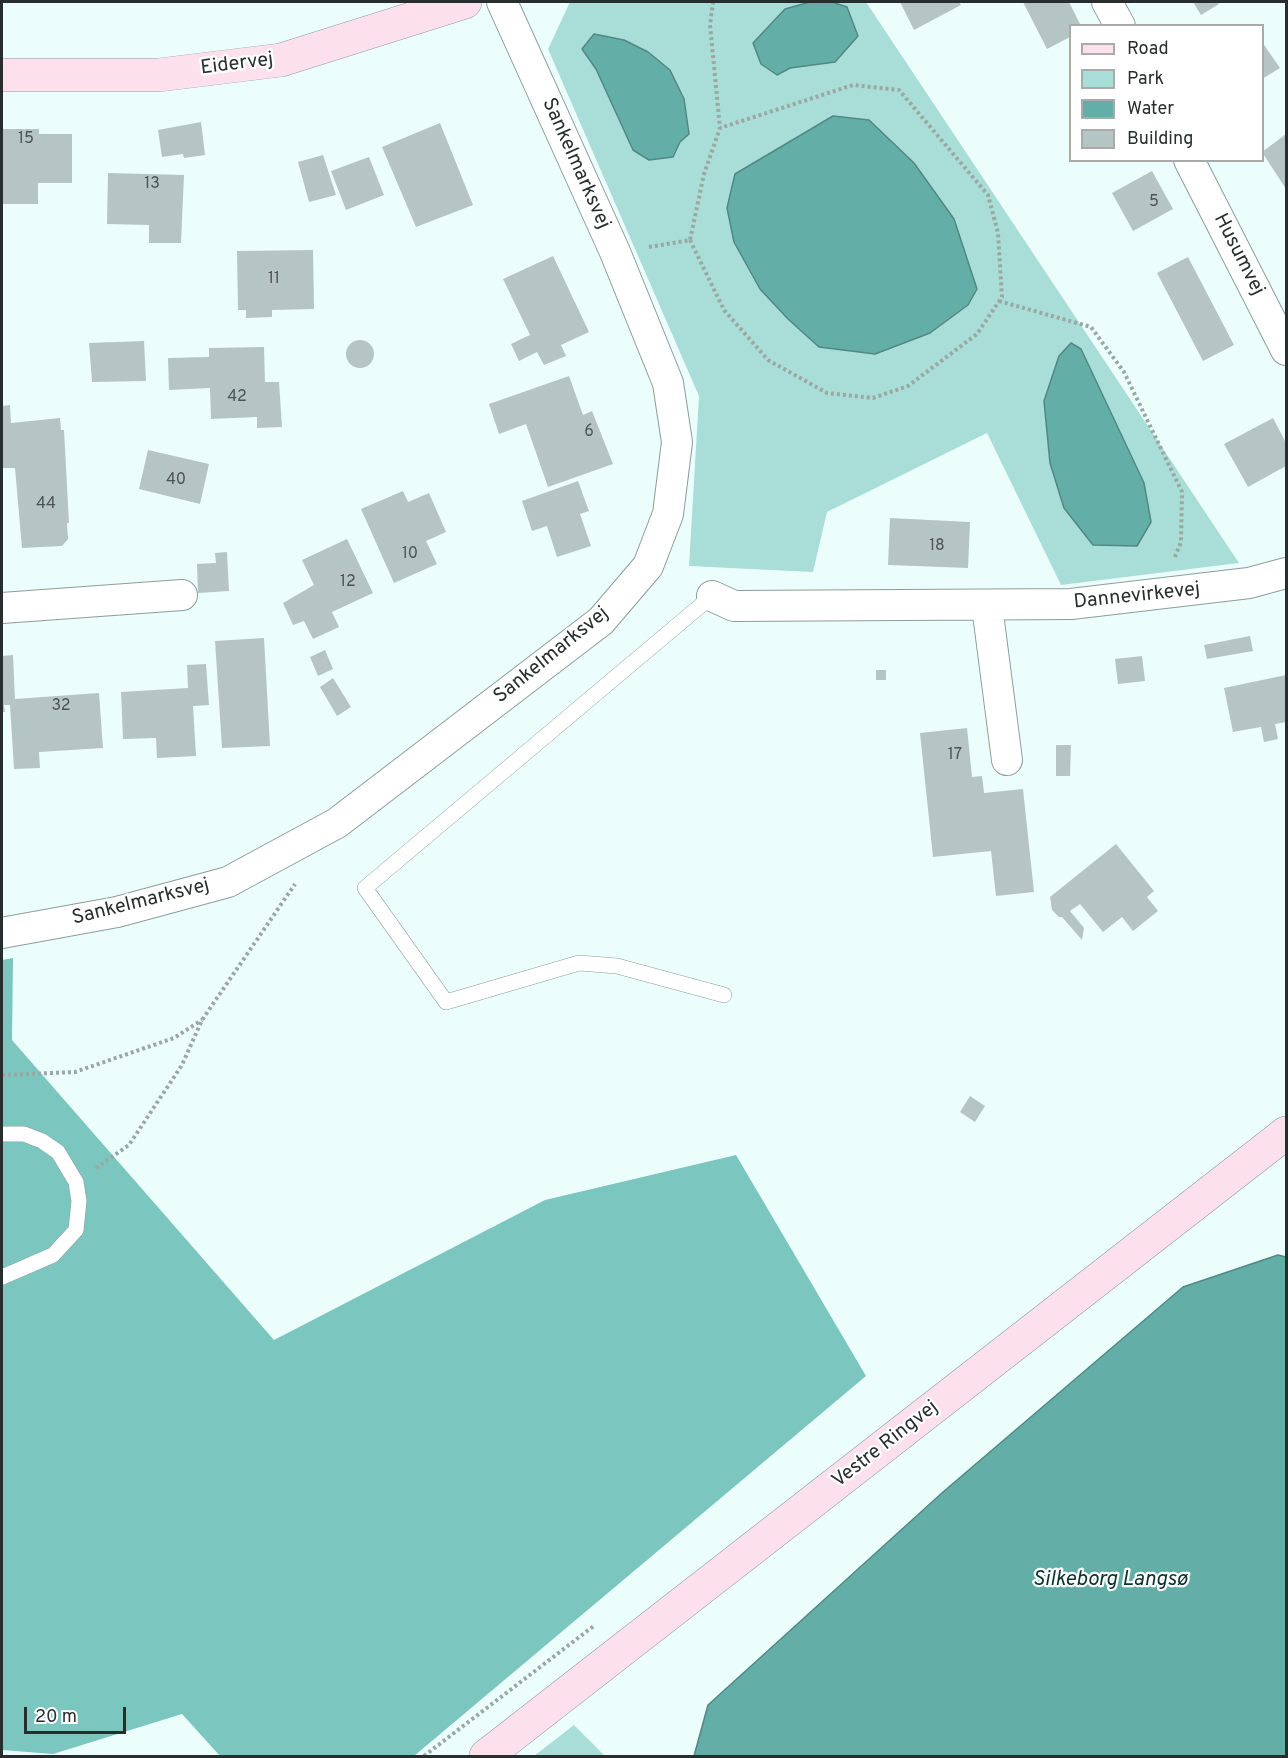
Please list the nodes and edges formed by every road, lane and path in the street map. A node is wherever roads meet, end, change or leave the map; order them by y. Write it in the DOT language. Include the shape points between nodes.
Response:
graph roads {
  1 [pos="465,2"];
  2 [pos="502,2"];
  3 [pos="713,2"];
  4 [pos="1107,2"];
  5 [pos="1119,24"];
  6 [pos="2,75"];
  7 [pos="720,128"];
  8 [pos="1190,162"];
  9 [pos="690,240"];
  10 [pos="615,252"];
  11 [pos="999,301"];
  12 [pos="1287,350"];
  13 [pos="1287,573"];
  14 [pos="182,595"];
  15 [pos="1161,595"];
  16 [pos="712,596"];
  17 [pos="987,606"];
  18 [pos="2,608"];
  19 [pos="1007,760"];
  20 [pos="296,882"];
  21 [pos="2,933"];
  22 [pos="724,995"];
  23 [pos="202,1020"];
  24 [pos="2,1075"];
  25 [pos="1287,1133"];
  26 [pos="2,1134"];
  27 [pos="76,1182"];
  28 [pos="2,1277"];
  29 [pos="486,1756"];
  1 -- 6 [label="main road, Eidervej" via="281,60 159,75"];
  2 -- 10 [label="street, Sankelmarksvej"];
  3 -- 7 [label="path" via="710,25"];
  4 -- 5 [label="street"];
  7 -- 9 [label="path" via="704,174"];
  7 -- 11 [label="path" via="853,85 899,90 987,195 998,233 1002,297"];
  8 -- 12 [label="street, Husumvej"];
  9 -- 10 [label="path"];
  9 -- 11 [label="path" via="724,310 768,360 828,393 873,398 908,386 977,334"];
  10 -- 21 [label="street, Sankelmarksvej" via="668,383 677,442 668,514 648,566 601,621 337,823 228,882 117,912"];
  11 -- 15 [label="path" via="1091,327 1124,372 1182,492 1181,542"];
  13 -- 15 [label="street, Dannevirkevej" via="1249,584"];
  14 -- 18 [label="street"];
  15 -- 17 [label="street, Dannevirkevej" via="1071,604"];
  16 -- 17 [label="street, Dannevirkevej" via="735,606"];
  16 -- 22 [label="lane" via="365,888 446,1002 579,963 616,966"];
  17 -- 19 [label="street"];
  20 -- 23 [label="path"];
  23 -- 24 [label="path" via="174,1038 75,1072"];
  23 -- 27 [label="path" via="182,1065 129,1145"];
  25 -- 29 [label="main road, Vestre Ringvej"];
  26 -- 27 [label="lane" via="24,1134 42,1141 58,1152"];
  27 -- 28 [label="lane" via="76,1230 53,1255"];
}
